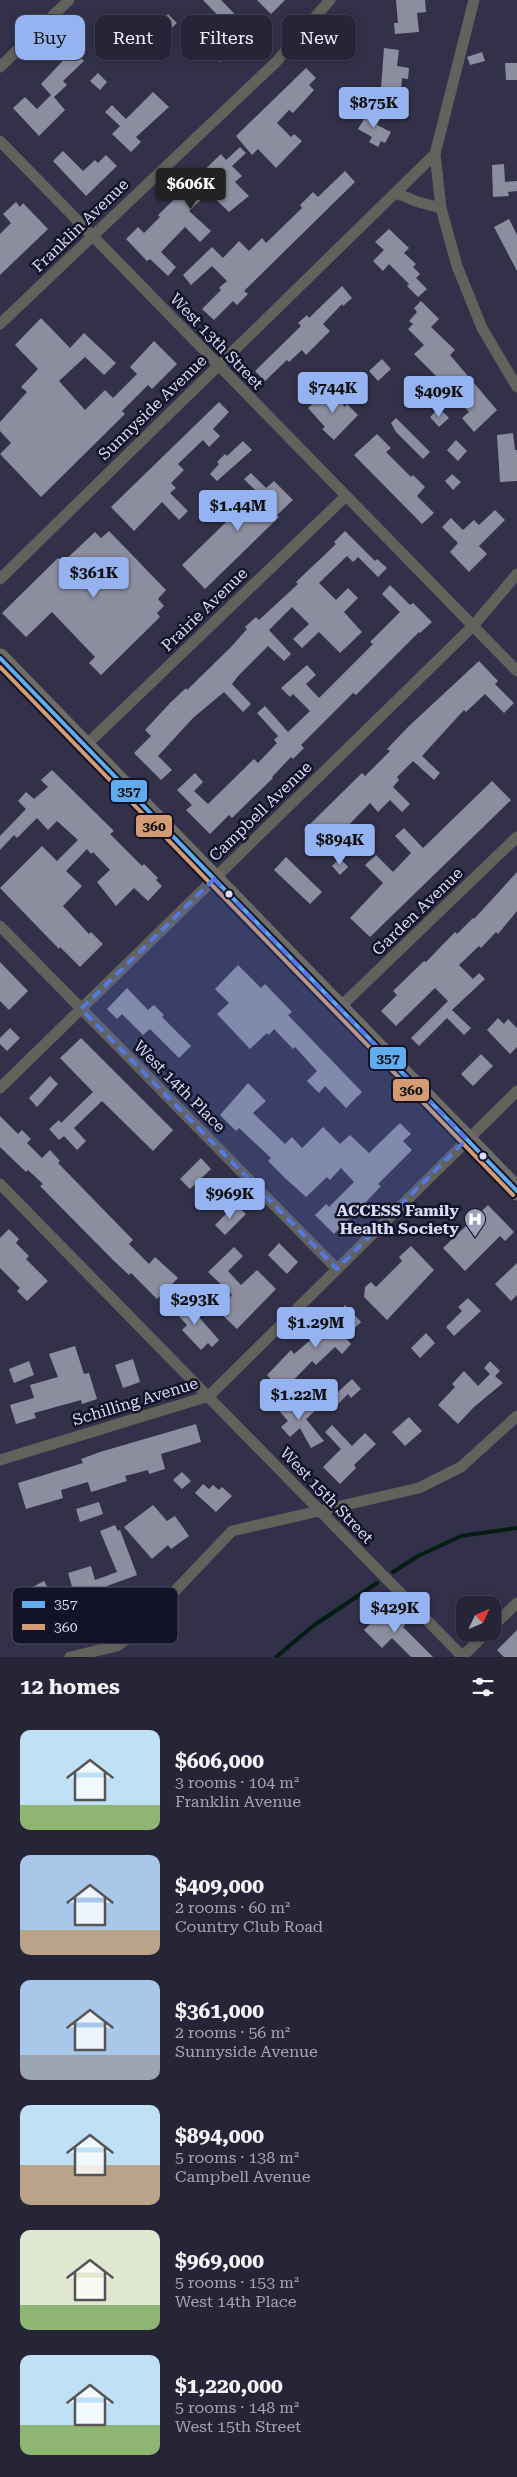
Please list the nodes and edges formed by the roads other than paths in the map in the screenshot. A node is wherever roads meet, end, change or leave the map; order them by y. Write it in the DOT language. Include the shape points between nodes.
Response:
graph roads {
  1 [pos="69,0"];
  2 [pos="330,0"];
  3 [pos="474,0"];
  4 [pos="0,67"];
  5 [pos="0,141"];
  6 [pos="435,154"];
  7 [pos="396,192"];
  8 [pos="442,208"];
  9 [pos="92,235"];
  10 [pos="0,324"];
  11 [pos="218,366"];
  12 [pos="517,387"];
  13 [pos="346,496"];
  14 [pos="517,574"];
  15 [pos="0,578"];
  16 [pos="473,626"];
  17 [pos="0,658"];
  18 [pos="517,671"];
  19 [pos="85,746"];
  20 [pos="517,837"];
  21 [pos="214,879"];
  22 [pos="0,926"];
  23 [pos="339,1008"];
  24 [pos="81,1009"];
  25 [pos="0,1088"];
  26 [pos="517,1091"];
  27 [pos="467,1139"];
  28 [pos="0,1184"];
  29 [pos="517,1191"];
  30 [pos="337,1268"];
  31 [pos="209,1396"];
  32 [pos="517,1416"];
  33 [pos="0,1460"];
  34 [pos="319,1509"];
  35 [pos="178,1587"];
  36 [pos="517,1603"];
  37 [pos="501,1618"];
  38 [pos="478,1641"];
  39 [pos="120,1644"];
  40 [pos="70,1657"];
  41 [pos="463,1657"];
  1 -- 4 [label="street"];
  2 -- 9 [label="street, Franklin Avenue" via="276,62"];
  3 -- 6 [label="street"];
  5 -- 9 [label="street, West 13th Street"];
  6 -- 7 [label="street, Sunnyside Avenue"];
  6 -- 8 [label="street"];
  7 -- 8 [label="street"];
  7 -- 11 [label="street, Sunnyside Avenue"];
  8 -- 12 [label="street" via="457,266 479,319"];
  9 -- 10 [label="street, Franklin Avenue"];
  9 -- 11 [label="street, West 13th Street"];
  11 -- 13 [label="street, West 13th Street"];
  11 -- 15 [label="street, Sunnyside Avenue"];
  13 -- 16 [label="street, West 13th Street"];
  13 -- 19 [label="street, Prairie Avenue"];
  14 -- 16 [label="street, Campbell Avenue"];
  16 -- 18 [label="street, West 13th Street"];
  16 -- 21 [label="street, Campbell Avenue"];
  17 -- 19 [label="main road"];
  19 -- 21 [label="main road"];
  20 -- 23 [label="street, Garden Avenue"];
  21 -- 23 [label="main road"];
  21 -- 24 [label="street, Campbell Avenue"];
  22 -- 24 [label="street, West 14th Place"];
  23 -- 27 [label="main road"];
  24 -- 25 [label="street, Campbell Avenue"];
  24 -- 30 [label="street, West 14th Place"];
  26 -- 27 [label="street, Schilling Avenue"];
  27 -- 29 [label="main road"];
  27 -- 30 [label="street, Schilling Avenue"];
  28 -- 31 [label="street, West 15th Street"];
  30 -- 31 [label="street, Schilling Avenue"];
  31 -- 33 [label="street, Schilling Avenue"];
  31 -- 34 [label="street, West 15th Street"];
  32 -- 34 [label="street" via="461,1467 418,1488"];
  34 -- 35 [label="street" via="232,1530"];
  34 -- 41 [label="street, West 15th Street"];
  36 -- 37 [label="street"];
  38 -- 41 [label="street"];
  39 -- 40 [label="street"];
}
